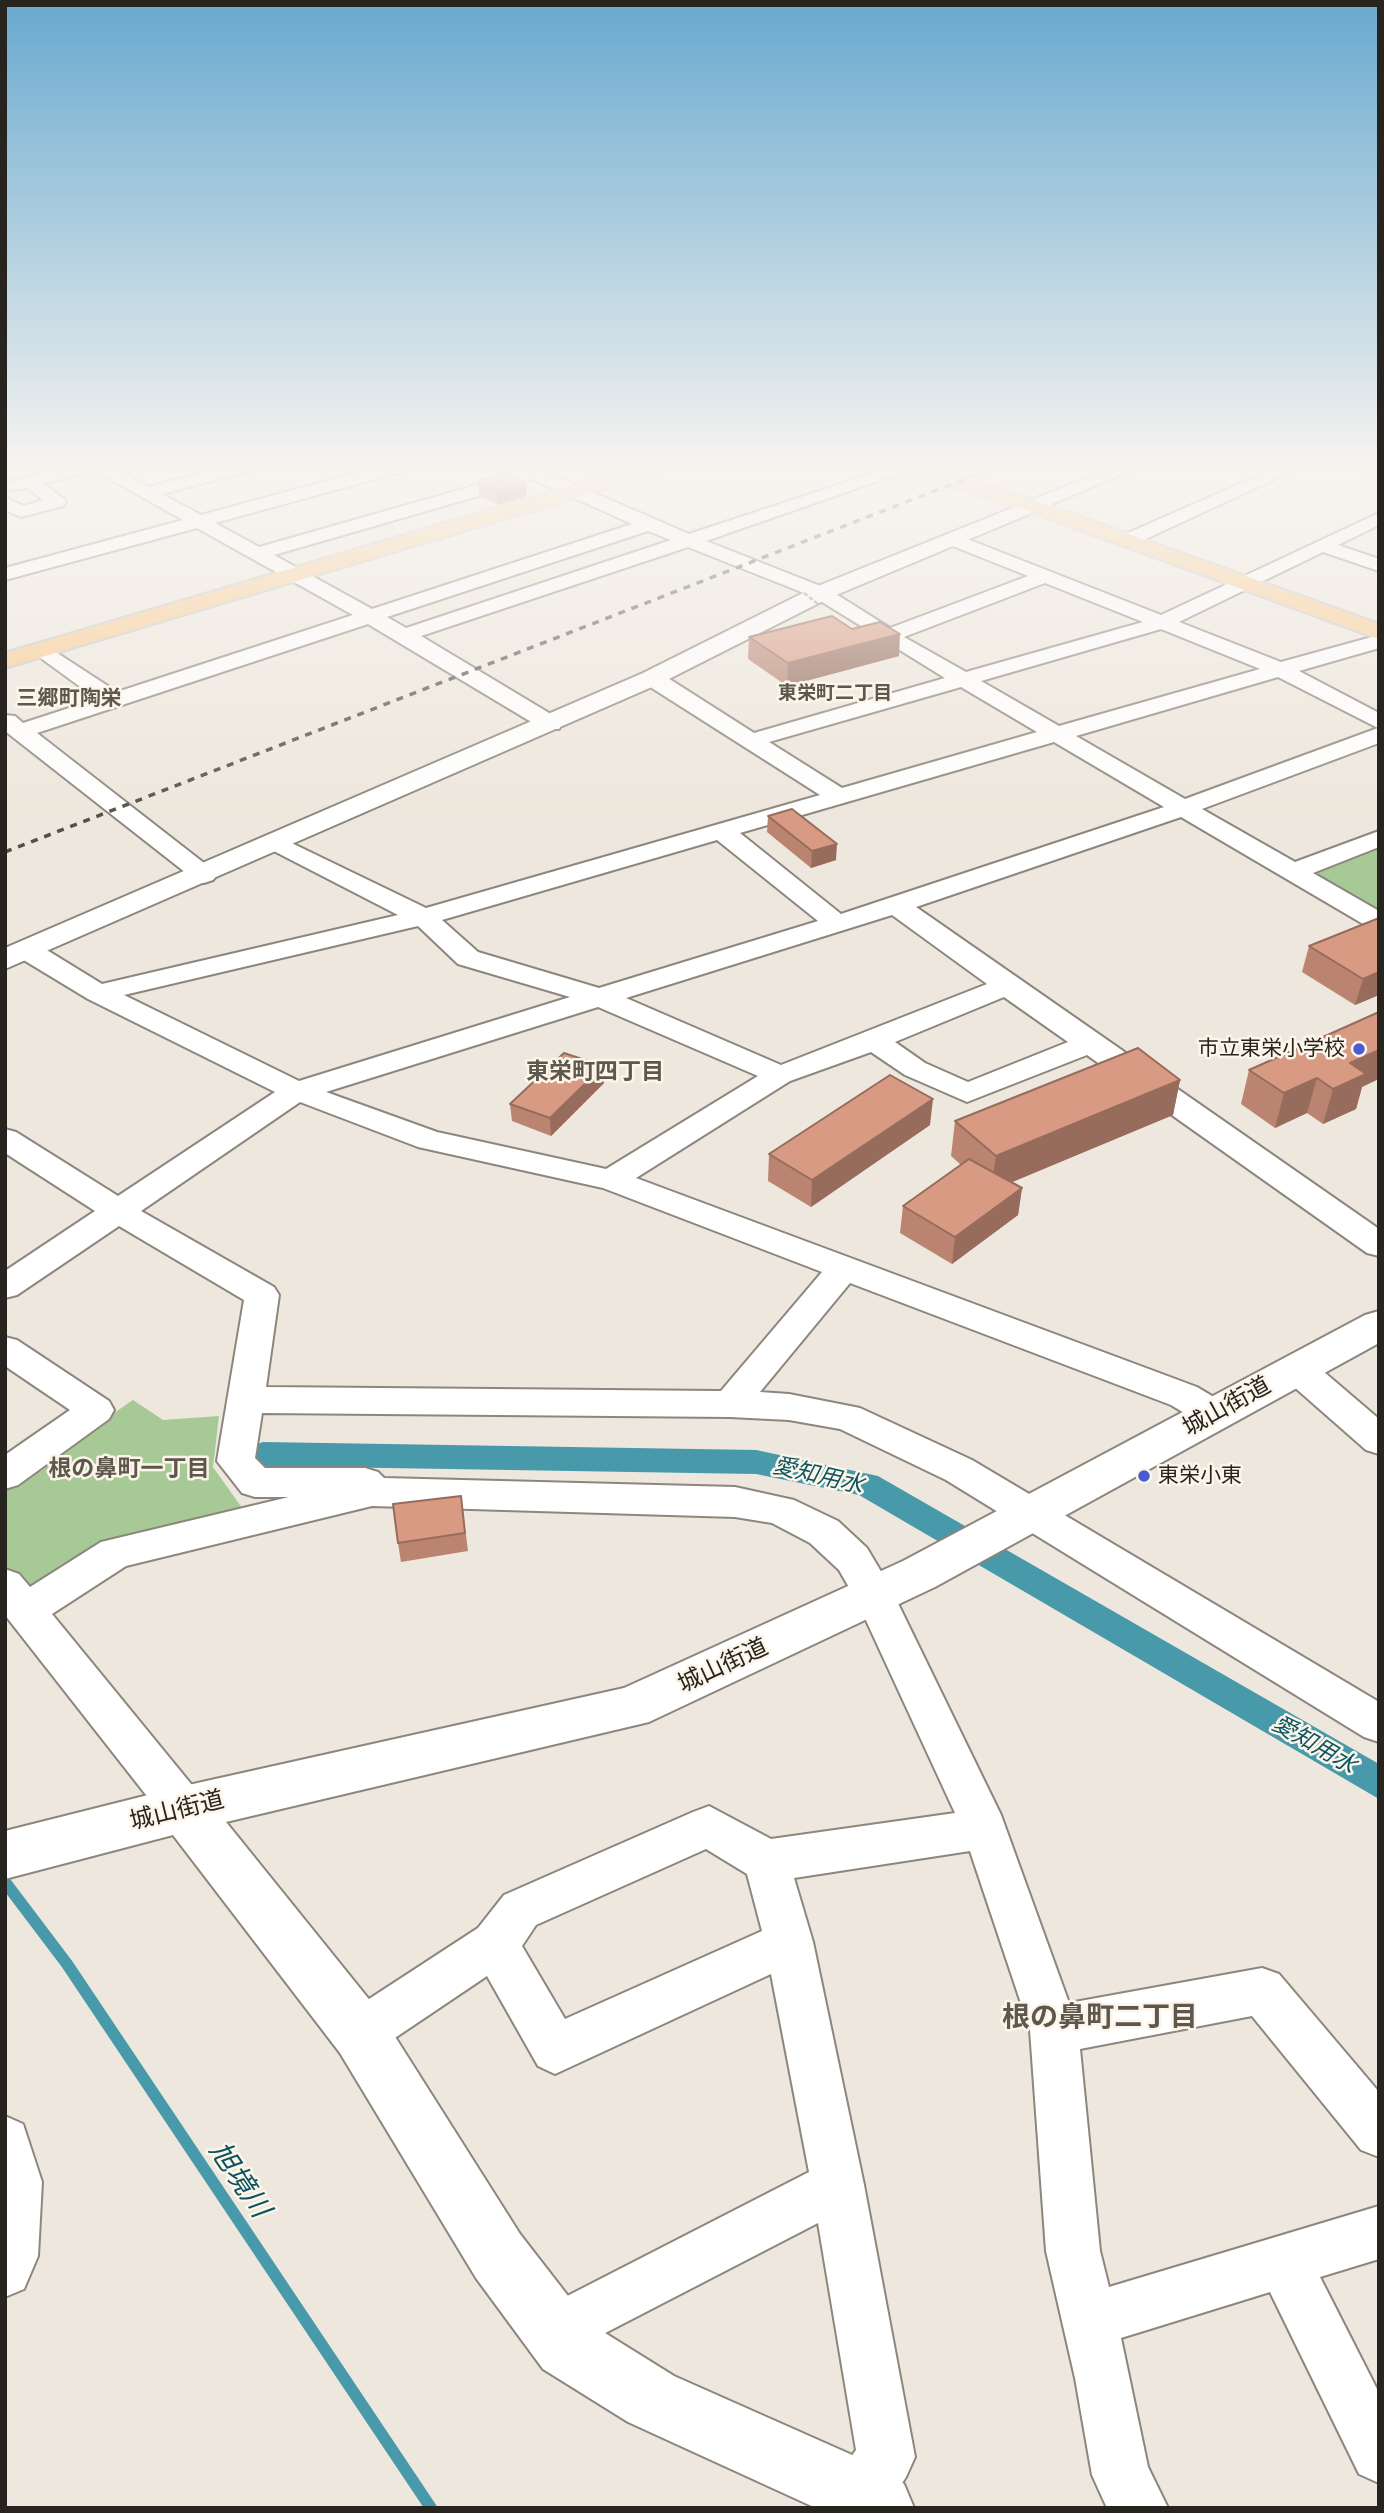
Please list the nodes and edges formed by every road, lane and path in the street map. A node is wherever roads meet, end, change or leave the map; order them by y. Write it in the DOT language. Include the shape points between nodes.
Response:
graph roads {
  1 [pos="267,584"];
  2 [pos="310,584"];
  3 [pos="463,584"];
  4 [pos="558,584"];
  5 [pos="787,584"];
  6 [pos="844,584"];
  7 [pos="1023,584"];
  8 [pos="1065,584"];
  9 [pos="1241,584"];
  10 [pos="1252,584"];
  11 [pos="814,597"];
  12 [pos="367,615"];
  13 [pos="1161,623"];
  14 [pos="1379,632"];
  15 [pos="404,635"];
  16 [pos="888,636"];
  17 [pos="1379,641"];
  18 [pos="41,651"];
  19 [pos="5,661"];
  20 [pos="1279,669"];
  21 [pos="652,678"];
  22 [pos="962,679"];
  23 [pos="116,701"];
  24 [pos="1379,722"];
  25 [pos="551,724"];
  26 [pos="13,726"];
  27 [pos="1056,734"];
  28 [pos="1379,735"];
  29 [pos="753,740"];
  30 [pos="838,796"];
  31 [pos="1184,808"];
  32 [pos="723,832"];
  33 [pos="1379,838"];
  34 [pos="275,842"];
  35 [pos="1293,872"];
  36 [pos="204,875"];
  37 [pos="896,905"];
  38 [pos="424,917"];
  39 [pos="1379,922"];
  40 [pos="838,924"];
  41 [pos="16,955"];
  42 [pos="1007,986"];
  43 [pos="97,993"];
  44 [pos="602,998"];
  45 [pos="874,1041"];
  46 [pos="1091,1043"];
  47 [pos="779,1075"];
  48 [pos="296,1091"];
  49 [pos="5,1139"];
  50 [pos="611,1180"];
  51 [pos="119,1212"];
  52 [pos="1379,1245"];
  53 [pos="844,1268"];
  54 [pos="5,1287"];
  55 [pos="1379,1325"];
  56 [pos="5,1349"];
  57 [pos="1297,1369"];
  58 [pos="245,1400"];
  59 [pos="730,1404"];
  60 [pos="1214,1414"];
  61 [pos="1379,1440"];
  62 [pos="5,1475"];
  63 [pos="374,1492"];
  64 [pos="1021,1519"];
  65 [pos="875,1596"];
  66 [pos="15,1598"];
  67 [pos="1379,1724"];
  68 [pos="184,1809"];
  69 [pos="985,1829"];
  70 [pos="7,1854"];
  71 [pos="766,1861"];
  72 [pos="789,1942"];
  73 [pos="495,1944"];
  74 [pos="1054,2030"];
  75 [pos="360,2033"];
  76 [pos="1379,2132"];
  77 [pos="5,2141"];
  78 [pos="838,2185"];
  79 [pos="1379,2232"];
  80 [pos="1283,2261"];
  81 [pos="5,2270"];
  82 [pos="1090,2319"];
  83 [pos="555,2331"];
  84 [pos="1379,2454"];
  85 [pos="864,2503"];
  86 [pos="1139,2508"];
  1 -- 18 [label="main road"];
  2 -- 12 [label="street"];
  3 -- 12 [label="street"];
  4 -- 15 [label="street"];
  5 -- 11 [label="street"];
  6 -- 11 [label="street"];
  7 -- 16 [label="street"];
  8 -- 13 [label="street"];
  9 -- 13 [label="street"];
  10 -- 14 [label="main road"];
  11 -- 16 [label="street"];
  11 -- 21 [label="street"];
  12 -- 15 [label="street"];
  12 -- 23 [label="street"];
  13 -- 20 [label="street"];
  13 -- 22 [label="street"];
  15 -- 25 [label="street"];
  16 -- 22 [label="street"];
  17 -- 20 [label="street"];
  18 -- 19 [label="main road"];
  18 -- 23 [label="street"];
  20 -- 24 [label="street"];
  20 -- 27 [label="street"];
  21 -- 25 [label="street"];
  21 -- 29 [label="street"];
  22 -- 27 [label="street"];
  22 -- 29 [label="street"];
  23 -- 26 [label="street"];
  25 -- 34 [label="street"];
  26 -- 36 [label="street"];
  27 -- 30 [label="street"];
  27 -- 31 [label="street"];
  28 -- 31 [label="street"];
  29 -- 30 [label="street"];
  30 -- 32 [label="street"];
  31 -- 35 [label="street"];
  31 -- 37 [label="street"];
  32 -- 38 [label="street"];
  32 -- 40 [label="street"];
  33 -- 35 [label="street"];
  34 -- 36 [label="street"];
  34 -- 38 [label="street"];
  35 -- 39 [label="street"];
  36 -- 41 [label="street"];
  37 -- 40 [label="street"];
  37 -- 42 [label="street"];
  38 -- 43 [label="street"];
  38 -- 44 [label="street" via="468,958"];
  40 -- 44 [label="street"];
  41 -- 43 [label="street"];
  42 -- 45 [label="street"];
  42 -- 46 [label="street"];
  43 -- 48 [label="street"];
  44 -- 47 [label="street"];
  44 -- 48 [label="street"];
  45 -- 46 [label="street" via="915,1069 967,1093"];
  45 -- 47 [label="street"];
  46 -- 52 [label="street"];
  47 -- 50 [label="street"];
  48 -- 50 [label="street" via="429,1140"];
  48 -- 51 [label="street"];
  49 -- 51 [label="street"];
  50 -- 53 [label="street"];
  51 -- 54 [label="street"];
  51 -- 58 [label="street" via="262,1295"];
  53 -- 59 [label="street"];
  53 -- 60 [label="street" via="1184,1396"];
  55 -- 57 [label="street, 城山街道"];
  56 -- 62 [label="street" via="96,1410"];
  57 -- 60 [label="street, 城山街道"];
  57 -- 61 [label="street"];
  58 -- 59 [label="street"];
  58 -- 63 [label="street" via="236,1461 255,1483 365,1482"];
  59 -- 64 [label="street" via="789,1407 846,1417 959,1470"];
  60 -- 64 [label="street, 城山街道"];
  63 -- 65 [label="street" via="735,1502 780,1510 824,1532 853,1559"];
  63 -- 66 [label="street" via="116,1553"];
  64 -- 65 [label="street, 城山街道"];
  64 -- 67 [label="street"];
  65 -- 68 [label="street, 城山街道" via="632,1707"];
  65 -- 69 [label="street"];
  66 -- 68 [label="street"];
  68 -- 70 [label="street, 城山街道"];
  68 -- 75 [label="street"];
  69 -- 71 [label="street"];
  69 -- 74 [label="street"];
  71 -- 72 [label="street"];
  71 -- 73 [label="street" via="709,1826 520,1910"];
  72 -- 73 [label="street" via="555,2049"];
  72 -- 78 [label="street"];
  73 -- 75 [label="street"];
  74 -- 76 [label="street" via="1262,1991"];
  74 -- 82 [label="street" via="1073,2250"];
  75 -- 83 [label="street" via="498,2256"];
  77 -- 81 [label="street" via="16,2182 11,2256"];
  78 -- 83 [label="street"];
  78 -- 85 [label="street" via="886,2457"];
  79 -- 80 [label="street"];
  80 -- 82 [label="street"];
  80 -- 84 [label="street"];
  82 -- 86 [label="street" via="1121,2475"];
  83 -- 85 [label="street" via="566,2346 651,2399"];
}
